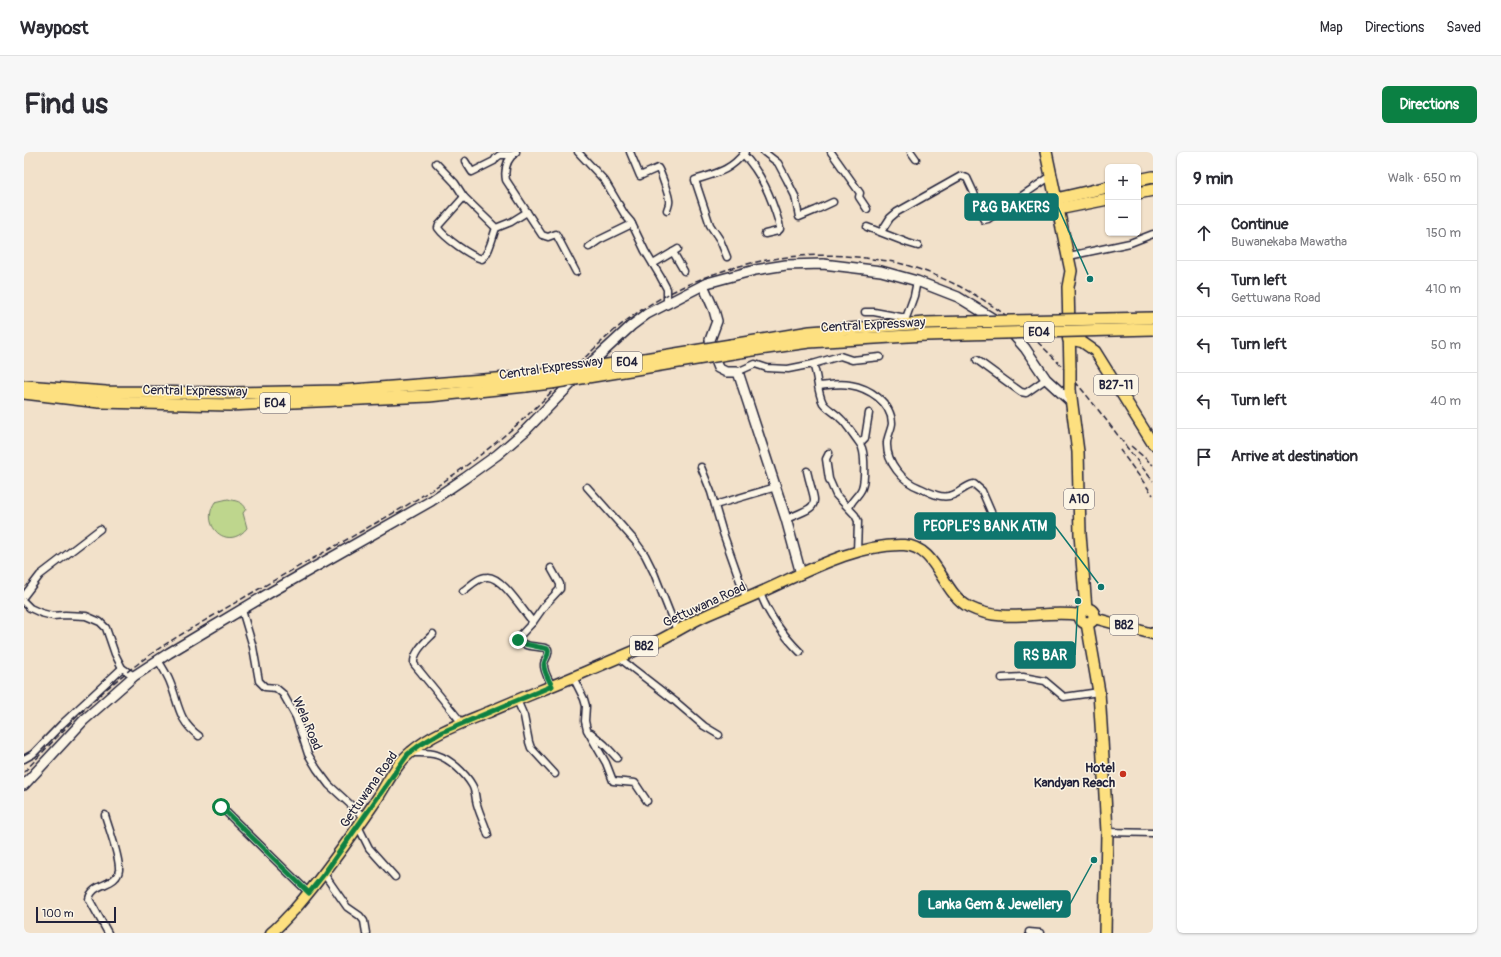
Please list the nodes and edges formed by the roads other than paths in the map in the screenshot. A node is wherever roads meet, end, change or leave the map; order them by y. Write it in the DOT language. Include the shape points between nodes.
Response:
graph roads {
  1 [pos="578,152"];
  2 [pos="630,152"];
  3 [pos="764,152"];
  4 [pos="831,152"];
  5 [pos="911,152"];
  6 [pos="1046,152"];
  7 [pos="514,153"];
  8 [pos="744,153"];
  9 [pos="916,159"];
  10 [pos="465,161"];
  11 [pos="436,163"];
  12 [pos="1051,176"];
  13 [pos="1153,177"];
  14 [pos="1141,179"];
  15 [pos="1105,188"];
  16 [pos="1153,190"];
  17 [pos="1141,192"];
  18 [pos="464,197"];
  19 [pos="1105,199"];
  20 [pos="833,202"];
  21 [pos="1057,204"];
  22 [pos="867,209"];
  23 [pos="667,210"];
  24 [pos="527,212"];
  25 [pos="632,224"];
  26 [pos="867,226"];
  27 [pos="496,228"];
  28 [pos="881,232"];
  29 [pos="765,234"];
  30 [pos="1153,234"];
  31 [pos="918,246"];
  32 [pos="589,247"];
  33 [pos="1069,256"];
  34 [pos="727,257"];
  35 [pos="653,264"];
  36 [pos="684,271"];
  37 [pos="576,272"];
  38 [pos="917,281"];
  39 [pos="703,285"];
  40 [pos="667,303"];
  41 [pos="865,312"];
  42 [pos="1153,318"];
  43 [pos="1153,329"];
  44 [pos="1068,339"];
  45 [pos="732,349"];
  46 [pos="880,357"];
  47 [pos="977,360"];
  48 [pos="813,364"];
  49 [pos="737,372"];
  50 [pos="1046,379"];
  51 [pos="24,386"];
  52 [pos="819,386"];
  53 [pos="24,393"];
  54 [pos="24,401"];
  55 [pos="1070,401"];
  56 [pos="99,402"];
  57 [pos="869,413"];
  58 [pos="860,443"];
  59 [pos="1153,444"];
  60 [pos="829,453"];
  61 [pos="701,467"];
  62 [pos="807,471"];
  63 [pos="587,487"];
  64 [pos="776,487"];
  65 [pos="715,505"];
  66 [pos="849,508"];
  67 [pos="786,519"];
  68 [pos="995,521"];
  69 [pos="100,529"];
  70 [pos="857,552"];
  71 [pos="551,568"];
  72 [pos="801,574"];
  73 [pos="463,592"];
  74 [pos="760,592"];
  75 [pos="24,596"];
  76 [pos="746,598"];
  77 [pos="24,602"];
  78 [pos="242,610"];
  79 [pos="1087,616"];
  80 [pos="533,622"];
  81 [pos="677,631"];
  82 [pos="433,634"];
  83 [pos="1153,634"];
  84 [pos="800,652"];
  85 [pos="618,657"];
  86 [pos="158,660"];
  87 [pos="122,668"];
  88 [pos="134,676"];
  89 [pos="573,677"];
  90 [pos="1002,678"];
  91 [pos="552,686"];
  92 [pos="1099,692"];
  93 [pos="517,700"];
  94 [pos="462,723"];
  95 [pos="589,732"];
  96 [pos="718,735"];
  97 [pos="199,736"];
  98 [pos="408,754"];
  99 [pos="617,758"];
  100 [pos="24,759"];
  101 [pos="555,774"];
  102 [pos="24,785"];
  103 [pos="647,801"];
  104 [pos="221,807"];
  105 [pos="105,815"];
  106 [pos="364,817"];
  107 [pos="358,826"];
  108 [pos="1107,832"];
  109 [pos="1153,833"];
  110 [pos="488,835"];
  111 [pos="324,874"];
  112 [pos="395,877"];
  113 [pos="309,893"];
  114 [pos="1029,932"];
  115 [pos="108,933"];
  116 [pos="271,933"];
  117 [pos="366,933"];
  118 [pos="1040,933"];
  119 [pos="1105,933"];
  1 -- 25 [label="street" via="605,181"];
  2 -- 23 [label="street" via="640,176 658,168 660,170 669,200"];
  3 -- 20 [label="street" via="778,163 784,174 795,196 799,217"];
  4 -- 22 [label="street" via="860,193 859,197"];
  5 -- 9 [label="street"];
  6 -- 12 [label="highway, A10"];
  7 -- 10 [label="street" via="500,155 494,162 472,172"];
  7 -- 24 [label="street" via="507,162 504,173"];
  8 -- 29 [label="street" via="766,184 779,223 778,231"];
  8 -- 34 [label="street" via="732,166 695,180 710,226 720,240"];
  11 -- 18 [label="street"];
  12 -- 21 [label="highway, A10"];
  12 -- 28 [label="street" via="984,220 967,178 961,176 897,212"];
  13 -- 14 [label="highway"];
  15 -- 21 [label="highway"];
  16 -- 17 [label="highway"];
  18 -- 27 [label="street"];
  18 -- 27 [label="street" via="439,225 438,228 444,234 466,251 482,259"];
  19 -- 21 [label="highway"];
  21 -- 33 [label="highway, A10"];
  24 -- 27 [label="street"];
  24 -- 37 [label="street" via="542,235 548,237 556,234"];
  25 -- 32 [label="street"];
  25 -- 35 [label="street"];
  26 -- 28 [label="street"];
  28 -- 31 [label="street"];
  30 -- 33 [label="street" via="1130,243"];
  33 -- 44 [label="highway, A10" via="1071,270 1068,287"];
  35 -- 36 [label="street" via="676,251"];
  35 -- 40 [label="street" via="667,289"];
  38 -- 39 [label="street" via="881,271 823,264 786,265 755,270"];
  38 -- 41 [label="street" via="906,318"];
  38 -- 50 [label="street" via="958,297 997,321 1025,348"];
  39 -- 40 [label="street"];
  39 -- 49 [label="street" via="717,321 710,340 716,363 718,368 726,372"];
  40 -- 78 [label="street" via="647,314 616,339 525,431 497,455 431,501"];
  42 -- 45 [label="highway, Central Expressway / E04, bridge" via="925,323 810,332"];
  43 -- 45 [label="highway, Central Expressway / E04, bridge" via="924,335"];
  44 -- 55 [label="highway, A10, bridge"];
  44 -- 59 [label="main road, B27-11" via="1082,342 1095,351"];
  45 -- 51 [label="highway, Central Expressway / E04, bridge" via="552,374 340,391 106,392"];
  45 -- 56 [label="highway, Central Expressway / E04, bridge" via="551,383 429,396 229,405"];
  46 -- 48 [label="street" via="852,360 840,356"];
  47 -- 50 [label="street" via="1021,392 1026,393"];
  48 -- 49 [label="street" via="788,369 767,368 755,364"];
  48 -- 52 [label="street"];
  49 -- 64 [label="street"];
  50 -- 55 [label="street"];
  52 -- 58 [label="street" via="824,405 841,418"];
  52 -- 68 [label="street" via="849,384 873,394 890,411 892,424 887,444 894,467 904,478 914,486 941,497 950,496 974,484 982,490"];
  53 -- 56 [label="highway, Central Expressway / E04"];
  54 -- 56 [label="highway" via="87,405"];
  55 -- 79 [label="highway, A10" via="1078,452 1080,534"];
  57 -- 58 [label="street" via="865,438"];
  58 -- 66 [label="street" via="864,477 862,488"];
  60 -- 66 [label="street" via="826,458 829,479 836,495"];
  61 -- 65 [label="street"];
  62 -- 67 [label="street" via="814,504 807,511"];
  63 -- 81 [label="street" via="645,555"];
  64 -- 65 [label="street"];
  64 -- 67 [label="street"];
  65 -- 76 [label="street" via="722,533"];
  66 -- 70 [label="street" via="858,521"];
  67 -- 72 [label="street"];
  69 -- 75 [label="street" via="40,575"];
  70 -- 72 [label="main road, Gettuwana Road / B82"];
  70 -- 79 [label="main road, Gettuwana Road / B82" via="895,546 917,548 932,562 958,599 972,608 992,614 1010,617 1060,614"];
  71 -- 80 [label="street" via="560,589"];
  72 -- 74 [label="main road, Gettuwana Road / B82"];
  73 -- 80 [label="street" via="488,576 505,586"];
  74 -- 76 [label="main road, Gettuwana Road / B82"];
  74 -- 84 [label="street" via="774,622"];
  76 -- 81 [label="main road, Gettuwana Road / B82"];
  77 -- 87 [label="street" via="41,614 86,616 100,622 106,628"];
  78 -- 86 [label="street"];
  78 -- 106 [label="street, Wela Road" via="254,647 259,681 265,687 276,688 283,694 296,717 308,754 317,769 329,786"];
  79 -- 83 [label="main road, B82"];
  79 -- 92 [label="highway, A10"];
  80 -- 91 [label="street" via="519,635 518,640 548,649 544,667"];
  81 -- 85 [label="main road, Gettuwana Road / B82"];
  82 -- 94 [label="street" via="418,650 414,664"];
  85 -- 89 [label="main road, Gettuwana Road / B82"];
  85 -- 96 [label="street"];
  86 -- 88 [label="street"];
  86 -- 97 [label="street" via="170,680 180,713 188,727"];
  87 -- 88 [label="street"];
  87 -- 100 [label="street" via="33,754"];
  88 -- 102 [label="street" via="84,720"];
  89 -- 91 [label="main road, Gettuwana Road / B82"];
  89 -- 95 [label="street" via="584,699 585,721"];
  90 -- 92 [label="street" via="1023,677 1045,681 1064,697"];
  91 -- 93 [label="main road, Gettuwana Road / B82"];
  92 -- 108 [label="highway, A10"];
  93 -- 94 [label="main road, Gettuwana Road / B82"];
  93 -- 101 [label="street" via="524,716 531,748"];
  94 -- 98 [label="main road, Gettuwana Road / B82" via="429,739"];
  95 -- 99 [label="street"];
  95 -- 103 [label="street" via="613,781 635,783"];
  98 -- 106 [label="main road, Gettuwana Road / B82"];
  98 -- 110 [label="street" via="437,755 465,776 476,792 476,800"];
  104 -- 113 [label="street"];
  105 -- 115 [label="street" via="119,871 111,882 97,887 89,899"];
  106 -- 107 [label="main road, Gettuwana Road / B82"];
  107 -- 111 [label="main road, Gettuwana Road / B82"];
  107 -- 112 [label="street" via="376,857"];
  108 -- 109 [label="street"];
  108 -- 119 [label="highway, A10"];
  111 -- 113 [label="main road, Gettuwana Road / B82"];
  111 -- 117 [label="street" via="347,908 364,921"];
  113 -- 116 [label="main road, Gettuwana Road / B82"];
  114 -- 118 [label="street"];
}
